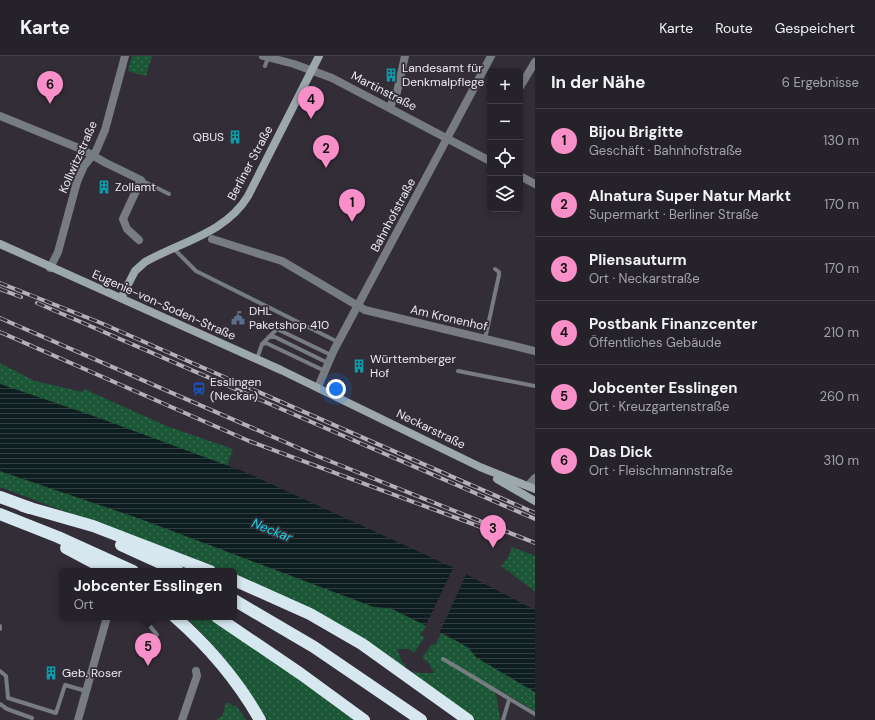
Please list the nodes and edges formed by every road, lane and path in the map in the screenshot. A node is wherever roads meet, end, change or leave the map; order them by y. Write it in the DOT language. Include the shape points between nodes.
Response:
graph roads {
  1 [pos="124,56"];
  2 [pos="319,56"];
  3 [pos="405,56"];
  4 [pos="491,56"];
  5 [pos="266,57"];
  6 [pos="535,62"];
  7 [pos="264,66"];
  8 [pos="312,70"];
  9 [pos="523,82"];
  10 [pos="390,107"];
  11 [pos="0,116"];
  12 [pos="448,137"];
  13 [pos="93,156"];
  14 [pos="487,158"];
  15 [pos="523,178"];
  16 [pos="141,180"];
  17 [pos="535,184"];
  18 [pos="169,194"];
  19 [pos="212,239"];
  20 [pos="139,240"];
  21 [pos="0,244"];
  22 [pos="172,247"];
  23 [pos="50,268"];
  24 [pos="496,269"];
  25 [pos="121,298"];
  26 [pos="354,304"];
  27 [pos="268,337"];
  28 [pos="485,339"];
  29 [pos="338,342"];
  30 [pos="262,344"];
  31 [pos="535,351"];
  32 [pos="257,360"];
  33 [pos="328,363"];
  34 [pos="458,371"];
  35 [pos="535,386"];
  36 [pos="318,387"];
  37 [pos="480,467"];
  38 [pos="535,478"];
  39 [pos="532,488"];
  40 [pos="0,497"];
  41 [pos="535,501"];
  42 [pos="23,506"];
  43 [pos="0,515"];
  44 [pos="103,568"];
  45 [pos="126,568"];
  46 [pos="171,568"];
  47 [pos="202,568"];
  48 [pos="237,581"];
  49 [pos="237,602"];
  50 [pos="106,620"];
  51 [pos="145,620"];
  52 [pos="178,620"];
  53 [pos="221,620"];
  54 [pos="0,626"];
  55 [pos="0,630"];
  56 [pos="157,635"];
  57 [pos="443,659"];
  58 [pos="0,671"];
  59 [pos="196,671"];
  60 [pos="86,691"];
  61 [pos="509,700"];
  62 [pos="0,704"];
  63 [pos="535,714"];
  64 [pos="32,718"];
  65 [pos="78,720"];
  66 [pos="182,720"];
  67 [pos="260,720"];
  68 [pos="364,720"];
  69 [pos="421,720"];
  70 [pos="468,720"];
  71 [pos="503,720"];
  1 -- 13 [label="street, Kollwitzstraße" via="105,130"];
  2 -- 8 [label="main road, Berliner Straße"];
  3 -- 10 [label="street" via="398,92"];
  4 -- 12 [label="street, Bahnhofstraße"];
  5 -- 7 [label="lane"];
  5 -- 8 [label="street, Martinstraße"];
  6 -- 9 [label="street"];
  8 -- 10 [label="street, Martinstraße"];
  8 -- 22 [label="main road, Berliner Straße" via="243,206 233,217 219,226"];
  10 -- 12 [label="street, Martinstraße"];
  11 -- 13 [label="street"];
  12 -- 14 [label="street, Martinstraße"];
  12 -- 26 [label="street, Bahnhofstraße"];
  13 -- 16 [label="street"];
  13 -- 23 [label="street, Kollwitzstraße" via="84,166 77,182 59,247"];
  15 -- 17 [label="street"];
  16 -- 18 [label="lane"];
  16 -- 20 [label="street" via="123,218 127,229"];
  19 -- 26 [label="street, Am Kronenhof" via="282,261"];
  21 -- 23 [label="main road, Eugenie-von-Soden-Straße"];
  22 -- 25 [label="main road, Berliner Straße" via="140,266"];
  22 -- 29 [label="lane" via="196,270"];
  23 -- 25 [label="main road, Eugenie-von-Soden-Straße"];
  24 -- 28 [label="lane" via="499,278"];
  25 -- 32 [label="main road, Eugenie-von-Soden-Straße"];
  26 -- 28 [label="street, Am Kronenhof" via="371,311"];
  26 -- 29 [label="street, Bahnhofstraße"];
  27 -- 30 [label="lane"];
  27 -- 33 [label="lane" via="273,336"];
  27 -- 33 [label="lane" via="278,329"];
  28 -- 31 [label="street, Am Kronenhof"];
  29 -- 33 [label="street, Bahnhofstraße"];
  30 -- 32 [label="lane"];
  30 -- 33 [label="lane" via="266,343"];
  32 -- 36 [label="main road, Eugenie-von-Soden-Straße"];
  33 -- 36 [label="street, Bahnhofstraße"];
  34 -- 35 [label="lane"];
  36 -- 37 [label="main road, Neckarstraße"];
  37 -- 39 [label="main road, Neckarstraße"];
  37 -- 41 [label="main road"];
  38 -- 39 [label="street"];
  40 -- 42 [label="highway"];
  42 -- 46 [label="highway"];
  42 -- 47 [label="highway" via="93,526"];
  43 -- 44 [label="highway"];
  43 -- 45 [label="highway" via="58,537"];
  48 -- 70 [label="highway" via="310,614 362,644"];
  49 -- 69 [label="highway" via="314,648"];
  50 -- 60 [label="street"];
  51 -- 56 [label="lane"];
  52 -- 67 [label="highway" via="222,665"];
  53 -- 68 [label="highway"];
  54 -- 55 [label="lane"];
  57 -- 61 [label="lane"];
  58 -- 60 [label="lane" via="6,676 8,698 56,713 65,685"];
  59 -- 66 [label="street" via="197,676"];
  60 -- 65 [label="street"];
  61 -- 63 [label="lane"];
  61 -- 71 [label="lane"];
  62 -- 64 [label="lane"];
}
